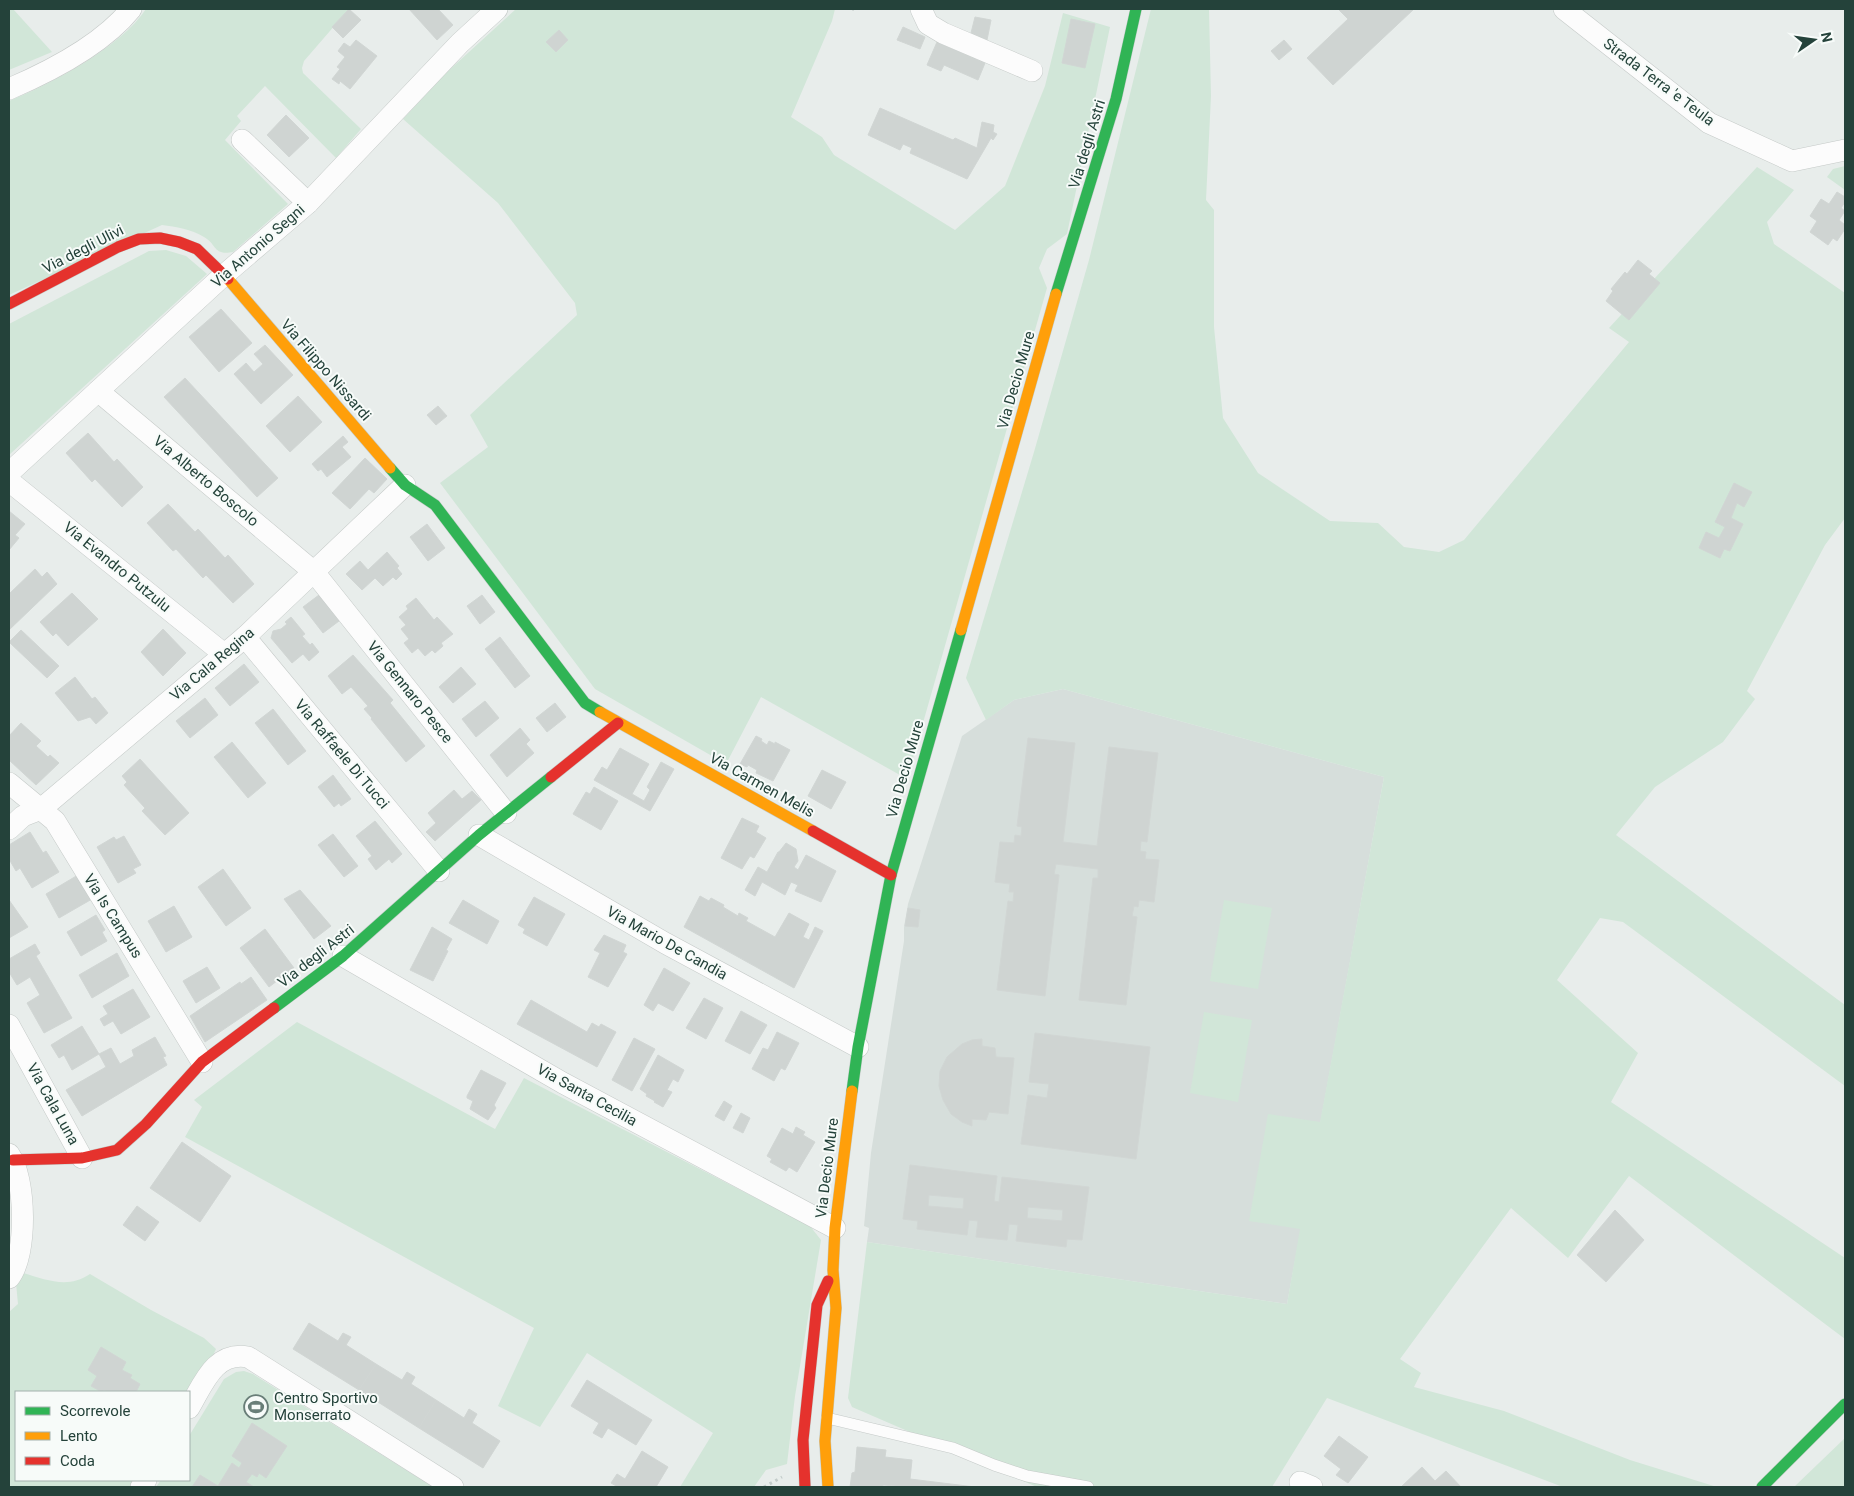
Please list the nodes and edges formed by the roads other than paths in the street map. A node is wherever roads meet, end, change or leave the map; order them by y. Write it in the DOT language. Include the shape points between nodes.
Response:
graph roads {
  1 [pos="131,9"];
  2 [pos="497,9"];
  3 [pos="921,9"];
  4 [pos="1136,9"];
  5 [pos="1564,9"];
  6 [pos="1032,71"];
  7 [pos="9,89"];
  8 [pos="242,140"];
  9 [pos="1845,150"];
  10 [pos="308,203"];
  11 [pos="224,275"];
  12 [pos="1058,287"];
  13 [pos="9,304"];
  14 [pos="98,391"];
  15 [pos="9,473"];
  16 [pos="9,481"];
  17 [pos="405,485"];
  18 [pos="314,572"];
  19 [pos="245,637"];
  20 [pos="224,654"];
  21 [pos="618,723"];
  22 [pos="9,782"];
  23 [pos="41,809"];
  24 [pos="506,813"];
  25 [pos="9,829"];
  26 [pos="479,835"];
  27 [pos="439,871"];
  28 [pos="891,875"];
  29 [pos="343,956"];
  30 [pos="9,1024"];
  31 [pos="858,1047"];
  32 [pos="202,1062"];
  33 [pos="11,1157"];
  34 [pos="82,1158"];
  35 [pos="835,1228"];
  36 [pos="833,1270"];
  37 [pos="9,1278"];
  38 [pos="1845,1404"];
  39 [pos="190,1406"];
  40 [pos="827,1418"];
  41 [pos="453,1487"];
  42 [pos="805,1487"];
  43 [pos="828,1487"];
  44 [pos="1088,1487"];
  45 [pos="1762,1487"];
  1 -- 7 [label="street" via="102,37 37,77"];
  2 -- 10 [label="street, Via Antonio Segni" via="460,43"];
  3 -- 6 [label="street" via="928,24 943,33"];
  4 -- 12 [label="street, Via degli Astri" via="1116,99"];
  5 -- 9 [label="street, Strada Terra 'e Teula" via="1709,123 1792,161"];
  8 -- 10 [label="street"];
  10 -- 11 [label="street, Via Antonio Segni"];
  11 -- 13 [label="street, Via degli Ulivi" via="197,249 160,238 139,239"];
  11 -- 14 [label="street, Via Antonio Segni"];
  11 -- 17 [label="street, Via Filippo Nissardi"];
  12 -- 28 [label="street, Via Decio Mure"];
  14 -- 15 [label="street, Via Antonio Segni"];
  14 -- 18 [label="street, Via Alberto Boscolo"];
  16 -- 20 [label="street, Via Evandro Putzulu"];
  17 -- 18 [label="street, Via Cala Regina"];
  17 -- 21 [label="street, Via Filippo Nissardi" via="435,505 451,524 585,703"];
  18 -- 19 [label="street, Via Cala Regina"];
  18 -- 24 [label="street, Via Gennaro Pesce"];
  19 -- 20 [label="street, Via Cala Regina"];
  19 -- 27 [label="street, Via Raffaele Di Tucci"];
  20 -- 23 [label="street, Via Cala Regina"];
  21 -- 24 [label="street, Via degli Astri"];
  21 -- 28 [label="street, Via Carmen Melis"];
  22 -- 23 [label="street, Via Is Campus"];
  23 -- 25 [label="street, Via Cala Regina" via="24,816"];
  23 -- 32 [label="street, Via Is Campus" via="54,821"];
  24 -- 26 [label="street, Via degli Astri"];
  26 -- 27 [label="street, Via degli Astri"];
  26 -- 31 [label="street, Via Mario De Candia" via="665,943"];
  27 -- 29 [label="street, Via degli Astri"];
  28 -- 31 [label="street, Via Decio Mure"];
  29 -- 32 [label="street, Via degli Astri"];
  29 -- 35 [label="street, Via Santa Cecilia" via="563,1084"];
  30 -- 34 [label="street, Via Cala Luna"];
  31 -- 35 [label="street, Via Decio Mure"];
  32 -- 34 [label="street, Via degli Astri" via="146,1124 117,1150"];
  33 -- 34 [label="street, Via degli Astri"];
  33 -- 37 [label="street" via="22,1196 23,1230 14,1272"];
  35 -- 36 [label="street, Via Decio Mure"];
  36 -- 40 [label="street, Via Decio Mure" via="836,1308"];
  36 -- 42 [label="street, Via Decio Mure" via="817,1305 803,1440"];
  38 -- 45 [label="street"];
  39 -- 41 [label="street" via="214,1367 237,1355 248,1357"];
  40 -- 43 [label="street, Via Decio Mure"];
  40 -- 44 [label="lane" via="954,1448 1027,1476"];
}
